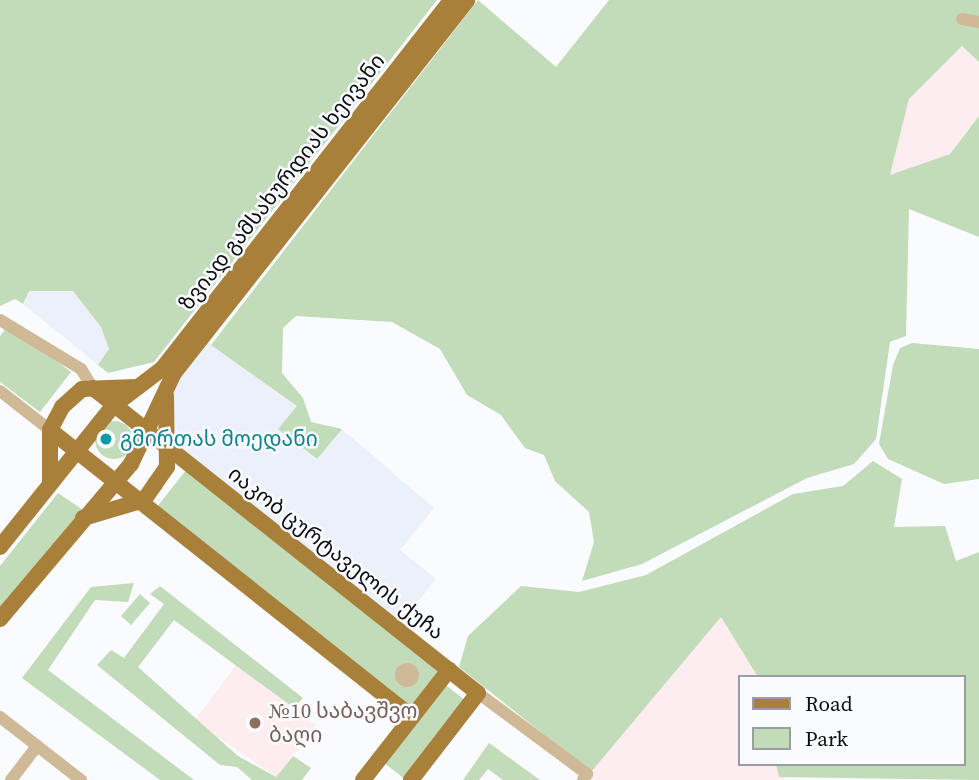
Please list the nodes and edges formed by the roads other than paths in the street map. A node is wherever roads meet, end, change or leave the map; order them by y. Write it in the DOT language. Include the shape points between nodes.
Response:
graph roads {
  1 [pos="451,0"];
  2 [pos="467,0"];
  3 [pos="962,19"];
  4 [pos="979,22"];
  5 [pos="420,49"];
  6 [pos="395,82"];
  7 [pos="0,320"];
  8 [pos="142,385"];
  9 [pos="167,387"];
  10 [pos="93,388"];
  11 [pos="0,391"];
  12 [pos="113,406"];
  13 [pos="50,430"];
  14 [pos="147,432"];
  15 [pos="168,446"];
  16 [pos="76,447"];
  17 [pos="117,481"];
  18 [pos="50,482"];
  19 [pos="144,500"];
  20 [pos="83,519"];
  21 [pos="0,547"];
  22 [pos="0,620"];
  23 [pos="449,670"];
  24 [pos="478,693"];
  25 [pos="0,717"];
  26 [pos="412,717"];
  27 [pos="37,746"];
  28 [pos="11,780"];
  29 [pos="81,780"];
  30 [pos="363,780"];
  31 [pos="411,780"];
  32 [pos="583,780"];
  1 -- 5 [label="main road, ზვიად გამსახურდიას ხეივანი"];
  2 -- 5 [label="main road, ზვიად გამსახურდიას ხეივანი"];
  3 -- 4 [label="street"];
  5 -- 6 [label="main road, ზვიად გამსახურდიას ხეივანი"];
  6 -- 8 [label="main road, ზვიად გამსახურდიას ხეივანი" via="162,369"];
  6 -- 9 [label="main road, ზვიად გამსახურდიას ხეივანი"];
  7 -- 10 [label="street" via="81,369"];
  8 -- 10 [label="main road"];
  8 -- 12 [label="main road"];
  9 -- 14 [label="main road"];
  9 -- 15 [label="main road"];
  10 -- 12 [label="main road"];
  10 -- 13 [label="main road" via="71,397"];
  11 -- 13 [label="street"];
  12 -- 14 [label="main road"];
  12 -- 16 [label="main road"];
  13 -- 16 [label="main road"];
  13 -- 18 [label="main road"];
  14 -- 15 [label="main road"];
  14 -- 17 [label="main road"];
  15 -- 19 [label="main road" via="167,467"];
  15 -- 23 [label="main road, იაკობ ცურტაველის ქუჩა"];
  16 -- 17 [label="main road"];
  16 -- 18 [label="main road"];
  17 -- 19 [label="main road"];
  17 -- 20 [label="main road"];
  18 -- 21 [label="main road"];
  19 -- 20 [label="main road"];
  19 -- 26 [label="main road"];
  20 -- 22 [label="main road"];
  23 -- 24 [label="main road, იაკობ ცურტაველის ქუჩა"];
  23 -- 26 [label="main road"];
  24 -- 31 [label="main road"];
  24 -- 32 [label="street" via="587,774"];
  25 -- 27 [label="street"];
  26 -- 30 [label="main road"];
  27 -- 28 [label="street"];
  27 -- 29 [label="street"];
}
